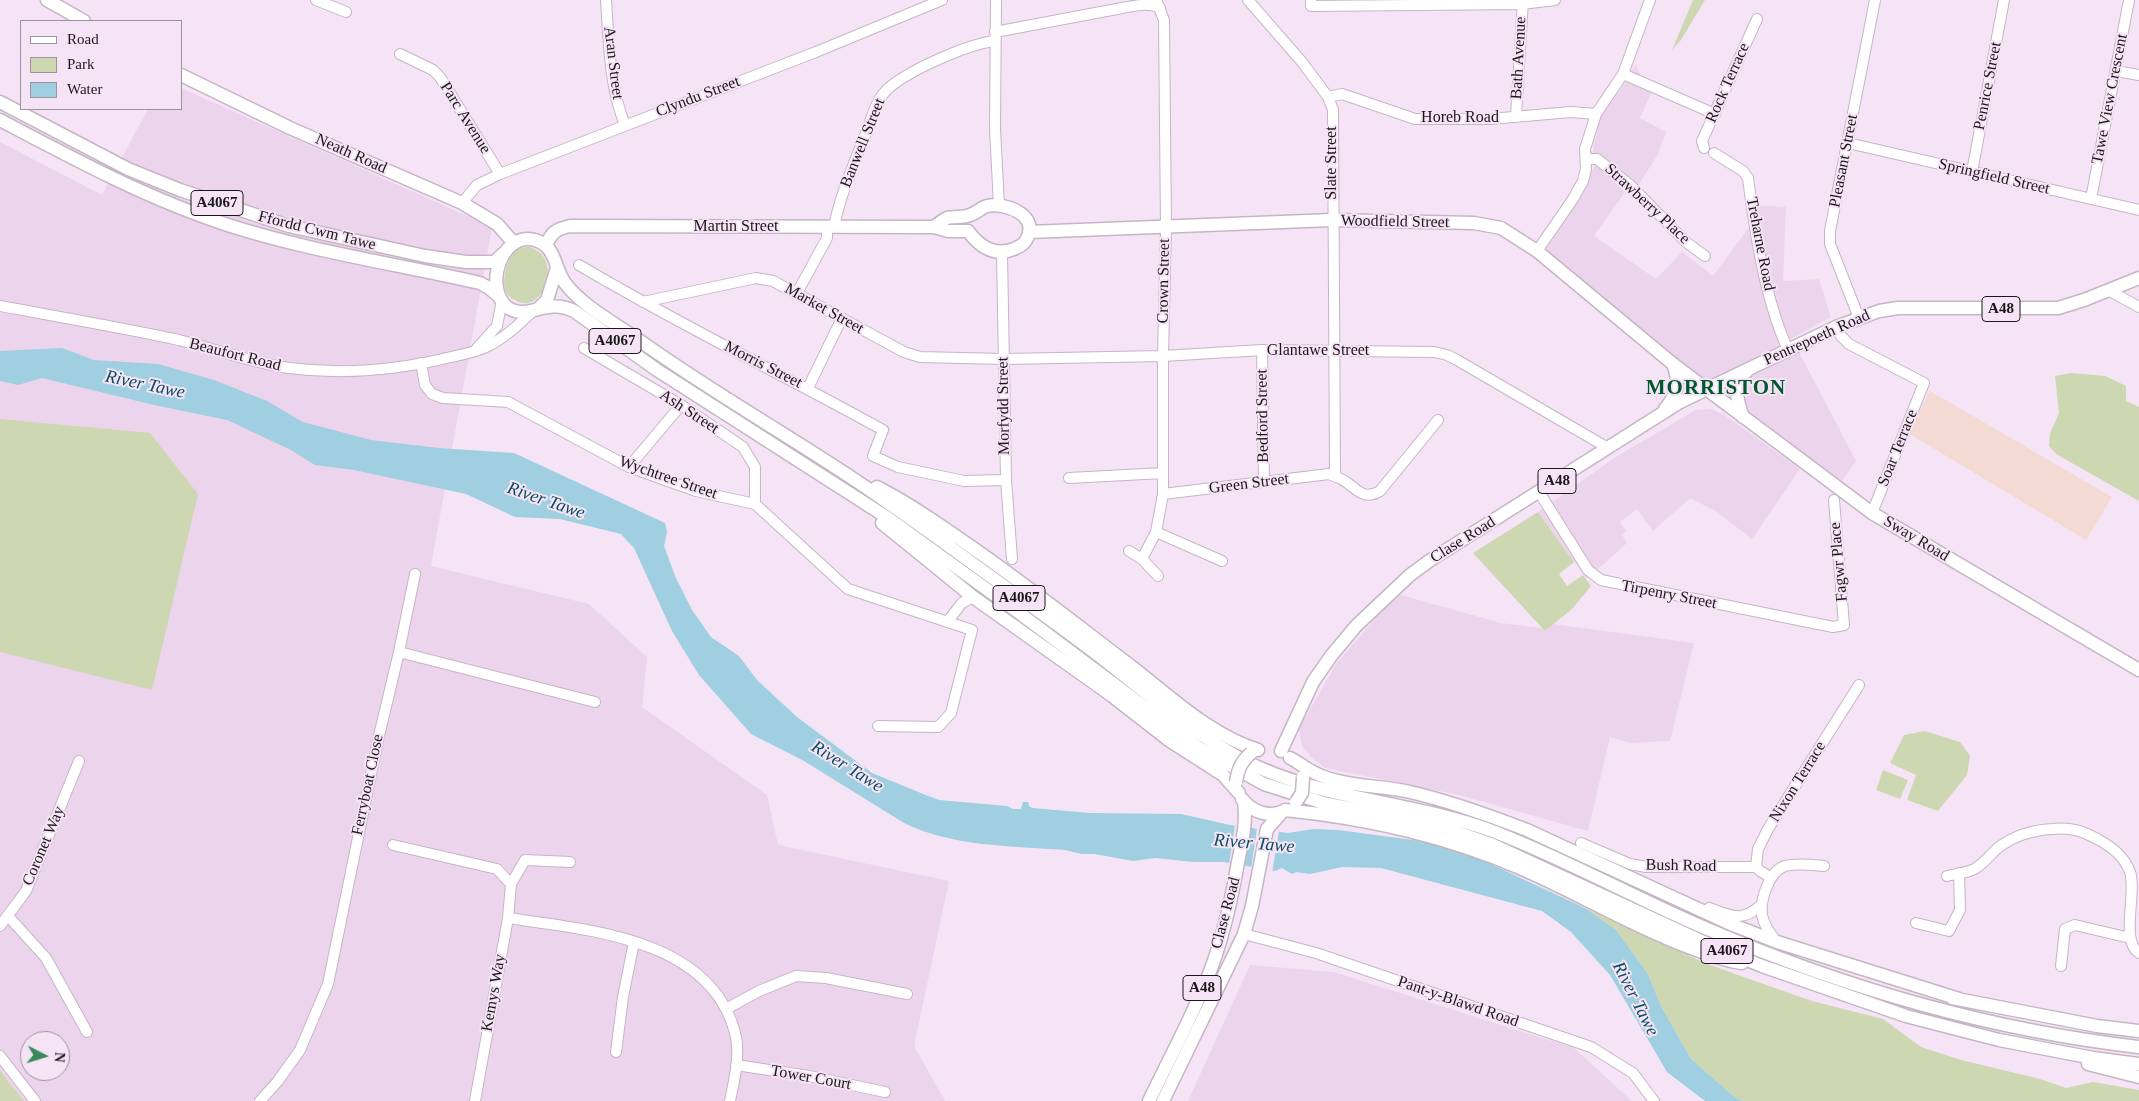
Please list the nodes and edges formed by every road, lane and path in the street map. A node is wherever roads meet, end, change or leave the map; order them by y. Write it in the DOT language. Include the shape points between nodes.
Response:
graph roads {
  1 [pos="316,0"];
  2 [pos="606,0"];
  3 [pos="942,0"];
  4 [pos="996,0"];
  5 [pos="1248,0"];
  6 [pos="1311,0"];
  7 [pos="1554,0"];
  8 [pos="1650,0"];
  9 [pos="1875,0"];
  10 [pos="2004,0"];
  11 [pos="2129,0"];
  12 [pos="51,1"];
  13 [pos="1522,2"];
  14 [pos="1158,4"];
  15 [pos="346,12"];
  16 [pos="1757,19"];
  17 [pos="82,20"];
  18 [pos="995,37"];
  19 [pos="400,54"];
  20 [pos="2116,71"];
  21 [pos="1623,74"];
  22 [pos="2139,74"];
  23 [pos="182,76"];
  24 [pos="1328,97"];
  25 [pos="0,102"];
  26 [pos="1596,114"];
  27 [pos="1715,114"];
  28 [pos="1516,117"];
  29 [pos="0,120"];
  30 [pos="625,125"];
  31 [pos="1848,143"];
  32 [pos="1704,148"];
  33 [pos="1714,153"];
  34 [pos="1586,158"];
  35 [pos="1972,172"];
  36 [pos="500,174"];
  37 [pos="2090,199"];
  38 [pos="462,203"];
  39 [pos="999,205"];
  40 [pos="2139,210"];
  41 [pos="972,215"];
  42 [pos="1332,220"];
  43 [pos="831,227"];
  44 [pos="934,227"];
  45 [pos="1166,227"];
  46 [pos="968,231"];
  47 [pos="1029,232"];
  48 [pos="513,242"];
  49 [pos="546,245"];
  50 [pos="1537,251"];
  51 [pos="504,253"];
  52 [pos="1002,253"];
  53 [pos="1704,256"];
  54 [pos="579,265"];
  55 [pos="556,268"];
  56 [pos="2139,278"];
  57 [pos="2108,290"];
  58 [pos="797,293"];
  59 [pos="501,299"];
  60 [pos="642,302"];
  61 [pos="0,306"];
  62 [pos="2139,307"];
  63 [pos="535,310"];
  64 [pos="1858,318"];
  65 [pos="841,320"];
  66 [pos="1836,327"];
  67 [pos="584,348"];
  68 [pos="1262,350"];
  69 [pos="1333,350"];
  70 [pos="1788,350"];
  71 [pos="472,352"];
  72 [pos="1163,356"];
  73 [pos="1004,359"];
  74 [pos="421,363"];
  75 [pos="1674,364"];
  76 [pos="1753,367"];
  77 [pos="808,388"];
  78 [pos="1705,389"];
  79 [pos="680,405"];
  80 [pos="1662,413"];
  81 [pos="1743,417"];
  82 [pos="1438,420"];
  83 [pos="1608,448"];
  84 [pos="629,467"];
  85 [pos="1164,473"];
  86 [pos="1335,476"];
  87 [pos="1070,478"];
  88 [pos="856,480"];
  89 [pos="1006,480"];
  90 [pos="1264,482"];
  91 [pos="843,490"];
  92 [pos="1539,492"];
  93 [pos="1163,494"];
  94 [pos="1834,500"];
  95 [pos="754,504"];
  96 [pos="1872,513"];
  97 [pos="1156,532"];
  98 [pos="1129,551"];
  99 [pos="1012,559"];
  100 [pos="1142,559"];
  101 [pos="1222,561"];
  102 [pos="415,574"];
  103 [pos="1158,576"];
  104 [pos="973,596"];
  105 [pos="947,622"];
  106 [pos="1844,625"];
  107 [pos="399,652"];
  108 [pos="2139,670"];
  109 [pos="1859,685"];
  110 [pos="595,702"];
  111 [pos="878,726"];
  112 [pos="1254,752"];
  113 [pos="1285,754"];
  114 [pos="79,761"];
  115 [pos="1240,792"];
  116 [pos="1283,812"];
  117 [pos="1581,843"];
  118 [pos="393,845"];
  119 [pos="570,862"];
  120 [pos="1824,866"];
  121 [pos="1756,867"];
  122 [pos="1959,873"];
  123 [pos="1947,876"];
  124 [pos="1770,877"];
  125 [pos="511,884"];
  126 [pos="2135,888"];
  127 [pos="1664,892"];
  128 [pos="1762,904"];
  129 [pos="8,916"];
  130 [pos="508,918"];
  131 [pos="1916,923"];
  132 [pos="0,926"];
  133 [pos="1244,934"];
  134 [pos="2130,938"];
  135 [pos="634,942"];
  136 [pos="1777,942"];
  137 [pos="2139,953"];
  138 [pos="1762,966"];
  139 [pos="2061,966"];
  140 [pos="1825,974"];
  141 [pos="908,994"];
  142 [pos="1959,999"];
  143 [pos="726,1009"];
  144 [pos="87,1032"];
  145 [pos="2139,1032"];
  146 [pos="1999,1040"];
  147 [pos="2139,1047"];
  148 [pos="616,1052"];
  149 [pos="0,1056"];
  150 [pos="2139,1064"];
  151 [pos="736,1065"];
  152 [pos="2139,1077"];
  153 [pos="885,1092"];
  154 [pos="35,1101"];
  155 [pos="260,1101"];
  156 [pos="475,1101"];
  157 [pos="730,1101"];
  158 [pos="1149,1101"];
  159 [pos="1163,1101"];
  160 [pos="1654,1101"];
  1 -- 15 [label="street"];
  2 -- 30 [label="street, Aran Street" via="610,70"];
  3 -- 30 [label="street, Clyndu Street"];
  4 -- 18 [label="street"];
  5 -- 24 [label="street, Slate Street"];
  6 -- 13 [label="street" via="1311,6"];
  7 -- 13 [label="street"];
  8 -- 21 [label="street"];
  9 -- 31 [label="street, Pleasant Street"];
  10 -- 35 [label="street, Penrice Street"];
  11 -- 20 [label="street, Tawe View Crescent"];
  12 -- 17 [label="main road"];
  13 -- 28 [label="street, Bath Avenue"];
  14 -- 18 [label="street, Banwell Street" via="1122,8"];
  14 -- 45 [label="street, Crown Street" via="1164,20"];
  16 -- 27 [label="street, Rock Terrace"];
  18 -- 39 [label="street"];
  18 -- 43 [label="street, Banwell Street" via="963,48 887,89 867,130"];
  19 -- 36 [label="street, Parc Avenue" via="433,70 440,77"];
  20 -- 22 [label="street"];
  20 -- 37 [label="street, Tawe View Crescent"];
  21 -- 26 [label="street"];
  21 -- 27 [label="street"];
  23 -- 38 [label="main road, Neath Road"];
  24 -- 28 [label="street, Horeb Road" via="1342,94 1415,119"];
  24 -- 42 [label="street, Slate Street" via="1333,110"];
  25 -- 51 [label="main road, Ffordd Cwm Tawe / A4067" via="128,169 288,226 466,262 494,262"];
  26 -- 28 [label="street, Horeb Road" via="1572,112"];
  26 -- 34 [label="street" via="1585,149"];
  27 -- 32 [label="street, Rock Terrace" via="1702,141"];
  29 -- 59 [label="main road, Ffordd Cwm Tawe / A4067" via="131,188 228,225 282,240 480,283"];
  30 -- 36 [label="street, Clyndu Street"];
  31 -- 35 [label="street, Springfield Street"];
  31 -- 64 [label="street, Pleasant Street" via="1830,244"];
  33 -- 70 [label="street, Treharne Road" via="1743,171 1748,178 1776,323"];
  34 -- 50 [label="street" via="1583,181"];
  34 -- 53 [label="street, Strawberry Place" via="1597,159 1631,186"];
  35 -- 37 [label="street, Springfield Street"];
  36 -- 38 [label="street, Clyndu Street" via="477,185"];
  37 -- 40 [label="street, Springfield Street"];
  38 -- 48 [label="main road, Neath Road" via="497,224"];
  39 -- 41 [label="main road" via="980,208"];
  39 -- 47 [label="main road" via="1022,213"];
  41 -- 44 [label="main road" via="947,218"];
  41 -- 46 [label="main road"];
  42 -- 45 [label="main road, Woodfield Street"];
  42 -- 50 [label="main road, Woodfield Street" via="1490,225 1502,228"];
  42 -- 69 [label="street, Slate Street"];
  43 -- 44 [label="main road, Martin Street"];
  43 -- 49 [label="main road, Martin Street" via="570,226 552,233"];
  43 -- 58 [label="street, Banwell Street"];
  44 -- 46 [label="main road, Martin Street"];
  45 -- 47 [label="main road, Woodfield Street"];
  45 -- 72 [label="street, Crown Street"];
  46 -- 52 [label="main road" via="976,242"];
  47 -- 52 [label="main road" via="1021,246"];
  48 -- 49 [label="main road" via="528,238"];
  48 -- 51 [label="main road"];
  49 -- 55 [label="main road"];
  50 -- 75 [label="main road, Woodfield Street"];
  51 -- 59 [label="main road" via="496,284"];
  52 -- 73 [label="street, Morfydd Street"];
  54 -- 60 [label="street"];
  55 -- 63 [label="main road" via="547,300"];
  55 -- 88 [label="main road, A4067" via="579,298 653,350"];
  56 -- 57 [label="main road, Pentrepoeth Road / A48"];
  57 -- 62 [label="street"];
  57 -- 64 [label="main road, Pentrepoeth Road / A48" via="2058,308 1898,308"];
  58 -- 60 [label="street, Market Street" via="773,281 756,278"];
  58 -- 65 [label="street, Market Street"];
  59 -- 63 [label="main road" via="515,311"];
  59 -- 71 [label="street" via="497,326"];
  60 -- 77 [label="street, Morris Street"];
  61 -- 74 [label="street, Beaufort Road" via="157,336 288,368 340,372"];
  63 -- 71 [label="street, Beaufort Road" via="490,346"];
  63 -- 91 [label="main road, A4067" via="551,305 574,311 652,367"];
  64 -- 66 [label="main road, Pentrepoeth Road / A48"];
  65 -- 73 [label="street, Market Street" via="920,357"];
  65 -- 77 [label="street"];
  66 -- 70 [label="main road, Pentrepoeth Road / A48"];
  66 -- 96 [label="street, Soar Terrace" via="1849,344 1924,383"];
  67 -- 79 [label="street, Ash Street"];
  68 -- 69 [label="street, Glantawe Street"];
  68 -- 72 [label="street, Glantawe Street"];
  68 -- 90 [label="street, Bedford Street"];
  69 -- 83 [label="street, Glantawe Street" via="1447,355"];
  69 -- 86 [label="street, Slate Street"];
  70 -- 76 [label="main road, Pentrepoeth Road / A48"];
  71 -- 74 [label="street, Beaufort Road"];
  72 -- 73 [label="street, Glantawe Street"];
  72 -- 85 [label="street, Crown Street"];
  73 -- 89 [label="street, Morfydd Street"];
  74 -- 84 [label="street, Wychtree Street" via="425,385 432,394 444,398 508,402"];
  75 -- 78 [label="main road, Woodfield Street"];
  75 -- 80 [label="main road" via="1677,388"];
  76 -- 78 [label="main road, Pentrepoeth Road / A48"];
  76 -- 81 [label="main road" via="1739,378 1736,390"];
  77 -- 89 [label="street, Morris Street" via="883,430 873,456 898,467 964,481"];
  78 -- 80 [label="main road, Clase Road / A48"];
  78 -- 81 [label="main road, Sway Road"];
  79 -- 84 [label="street"];
  79 -- 95 [label="street, Ash Street" via="742,447 755,467"];
  80 -- 83 [label="main road, Clase Road / A48"];
  81 -- 96 [label="main road, Sway Road"];
  82 -- 86 [label="street" via="1373,496 1363,494"];
  83 -- 92 [label="main road, Clase Road / A48"];
  84 -- 95 [label="street, Wychtree Street" via="696,491"];
  85 -- 87 [label="street"];
  85 -- 93 [label="street, Crown Street"];
  86 -- 90 [label="street, Green Street"];
  88 -- 112 [label="main road" via="898,498 937,523 1008,572 1186,710"];
  88 -- 140 [label="main road, A4067" via="1087,647 1180,719 1246,761 1312,788 1450,817 1496,833 1704,928"];
  89 -- 99 [label="street, Morfydd Street"];
  90 -- 93 [label="street, Green Street"];
  91 -- 104 [label="main road"];
  91 -- 138 [label="main road, A4067" via="927,545 1199,748 1240,772 1289,794 1448,829 1493,845"];
  92 -- 106 [label="street, Tirpenry Street" via="1588,570 1601,580 1833,627"];
  92 -- 113 [label="main road, Clase Road / A48" via="1410,575 1356,626 1313,682"];
  93 -- 97 [label="street, Crown Street"];
  94 -- 106 [label="street, Fagwr Place"];
  95 -- 105 [label="street, Wychtree Street" via="848,589"];
  96 -- 108 [label="main road, Sway Road"];
  97 -- 100 [label="street, Crown Street"];
  97 -- 101 [label="street"];
  98 -- 100 [label="street"];
  100 -- 103 [label="street"];
  102 -- 107 [label="street, Ferryboat Close"];
  104 -- 105 [label="street" via="962,603"];
  104 -- 115 [label="main road" via="1170,741 1223,775"];
  105 -- 111 [label="street, Wychtree Street" via="972,630 951,713 938,728"];
  107 -- 110 [label="street"];
  107 -- 155 [label="street, Ferryboat Close" via="328,984 300,1050"];
  109 -- 121 [label="street, Nixon Terrace" via="1768,829 1758,849"];
  112 -- 113 [label="main road" via="1269,748"];
  112 -- 115 [label="main road, bridge" via="1238,768"];
  113 -- 116 [label="main road, bridge" via="1303,777 1302,793"];
  113 -- 127 [label="main road" via="1328,778 1443,800 1495,818"];
  114 -- 129 [label="street, Coronet Way" via="26,891"];
  115 -- 116 [label="main road" via="1254,810 1265,814"];
  115 -- 158 [label="main road, Clase Road / A48" via="1245,826 1226,919 1212,966"];
  116 -- 133 [label="main road, Clase Road / A48" via="1267,829"];
  116 -- 138 [label="main road" via="1409,831 1446,841 1519,868 1673,942 1727,961"];
  117 -- 121 [label="street, Bush Road" via="1630,864 1646,867"];
  118 -- 125 [label="street" via="497,869"];
  119 -- 125 [label="street" via="525,860"];
  120 -- 124 [label="street" via="1784,866"];
  121 -- 124 [label="street"];
  122 -- 123 [label="street"];
  122 -- 126 [label="street" via="1975,869 2000,847 2020,836 2069,827 2087,833 2116,851 2126,862"];
  122 -- 131 [label="street" via="1960,910 1949,930"];
  124 -- 128 [label="street"];
  125 -- 130 [label="street, Kemys Way"];
  126 -- 134 [label="street"];
  127 -- 128 [label="street" via="1735,917 1752,913"];
  127 -- 136 [label="main road"];
  128 -- 136 [label="street" via="1766,928"];
  129 -- 132 [label="street, Coronet Way"];
  129 -- 144 [label="street" via="46,958"];
  130 -- 135 [label="street" via="596,932"];
  130 -- 156 [label="street, Kemys Way"];
  133 -- 159 [label="main road, Clase Road / A48"];
  133 -- 160 [label="street, Pant-y-Blawd Road" via="1316,953 1591,1047 1633,1073"];
  134 -- 137 [label="street" via="2134,950"];
  134 -- 139 [label="street" via="2075,925 2065,929"];
  135 -- 143 [label="street" via="666,953 701,976"];
  135 -- 148 [label="street"];
  136 -- 142 [label="main road"];
  138 -- 146 [label="main road, A4067" via="1906,1016"];
  140 -- 142 [label="main road"];
  140 -- 147 [label="main road, A4067" via="2002,1024"];
  141 -- 143 [label="street" via="826,978 796,976"];
  142 -- 145 [label="main road"];
  143 -- 151 [label="street" via="736,1037"];
  146 -- 150 [label="main road, A4067"];
  146 -- 152 [label="main road"];
  149 -- 154 [label="street"];
  151 -- 153 [label="street, Tower Court"];
  151 -- 157 [label="street"];
}
